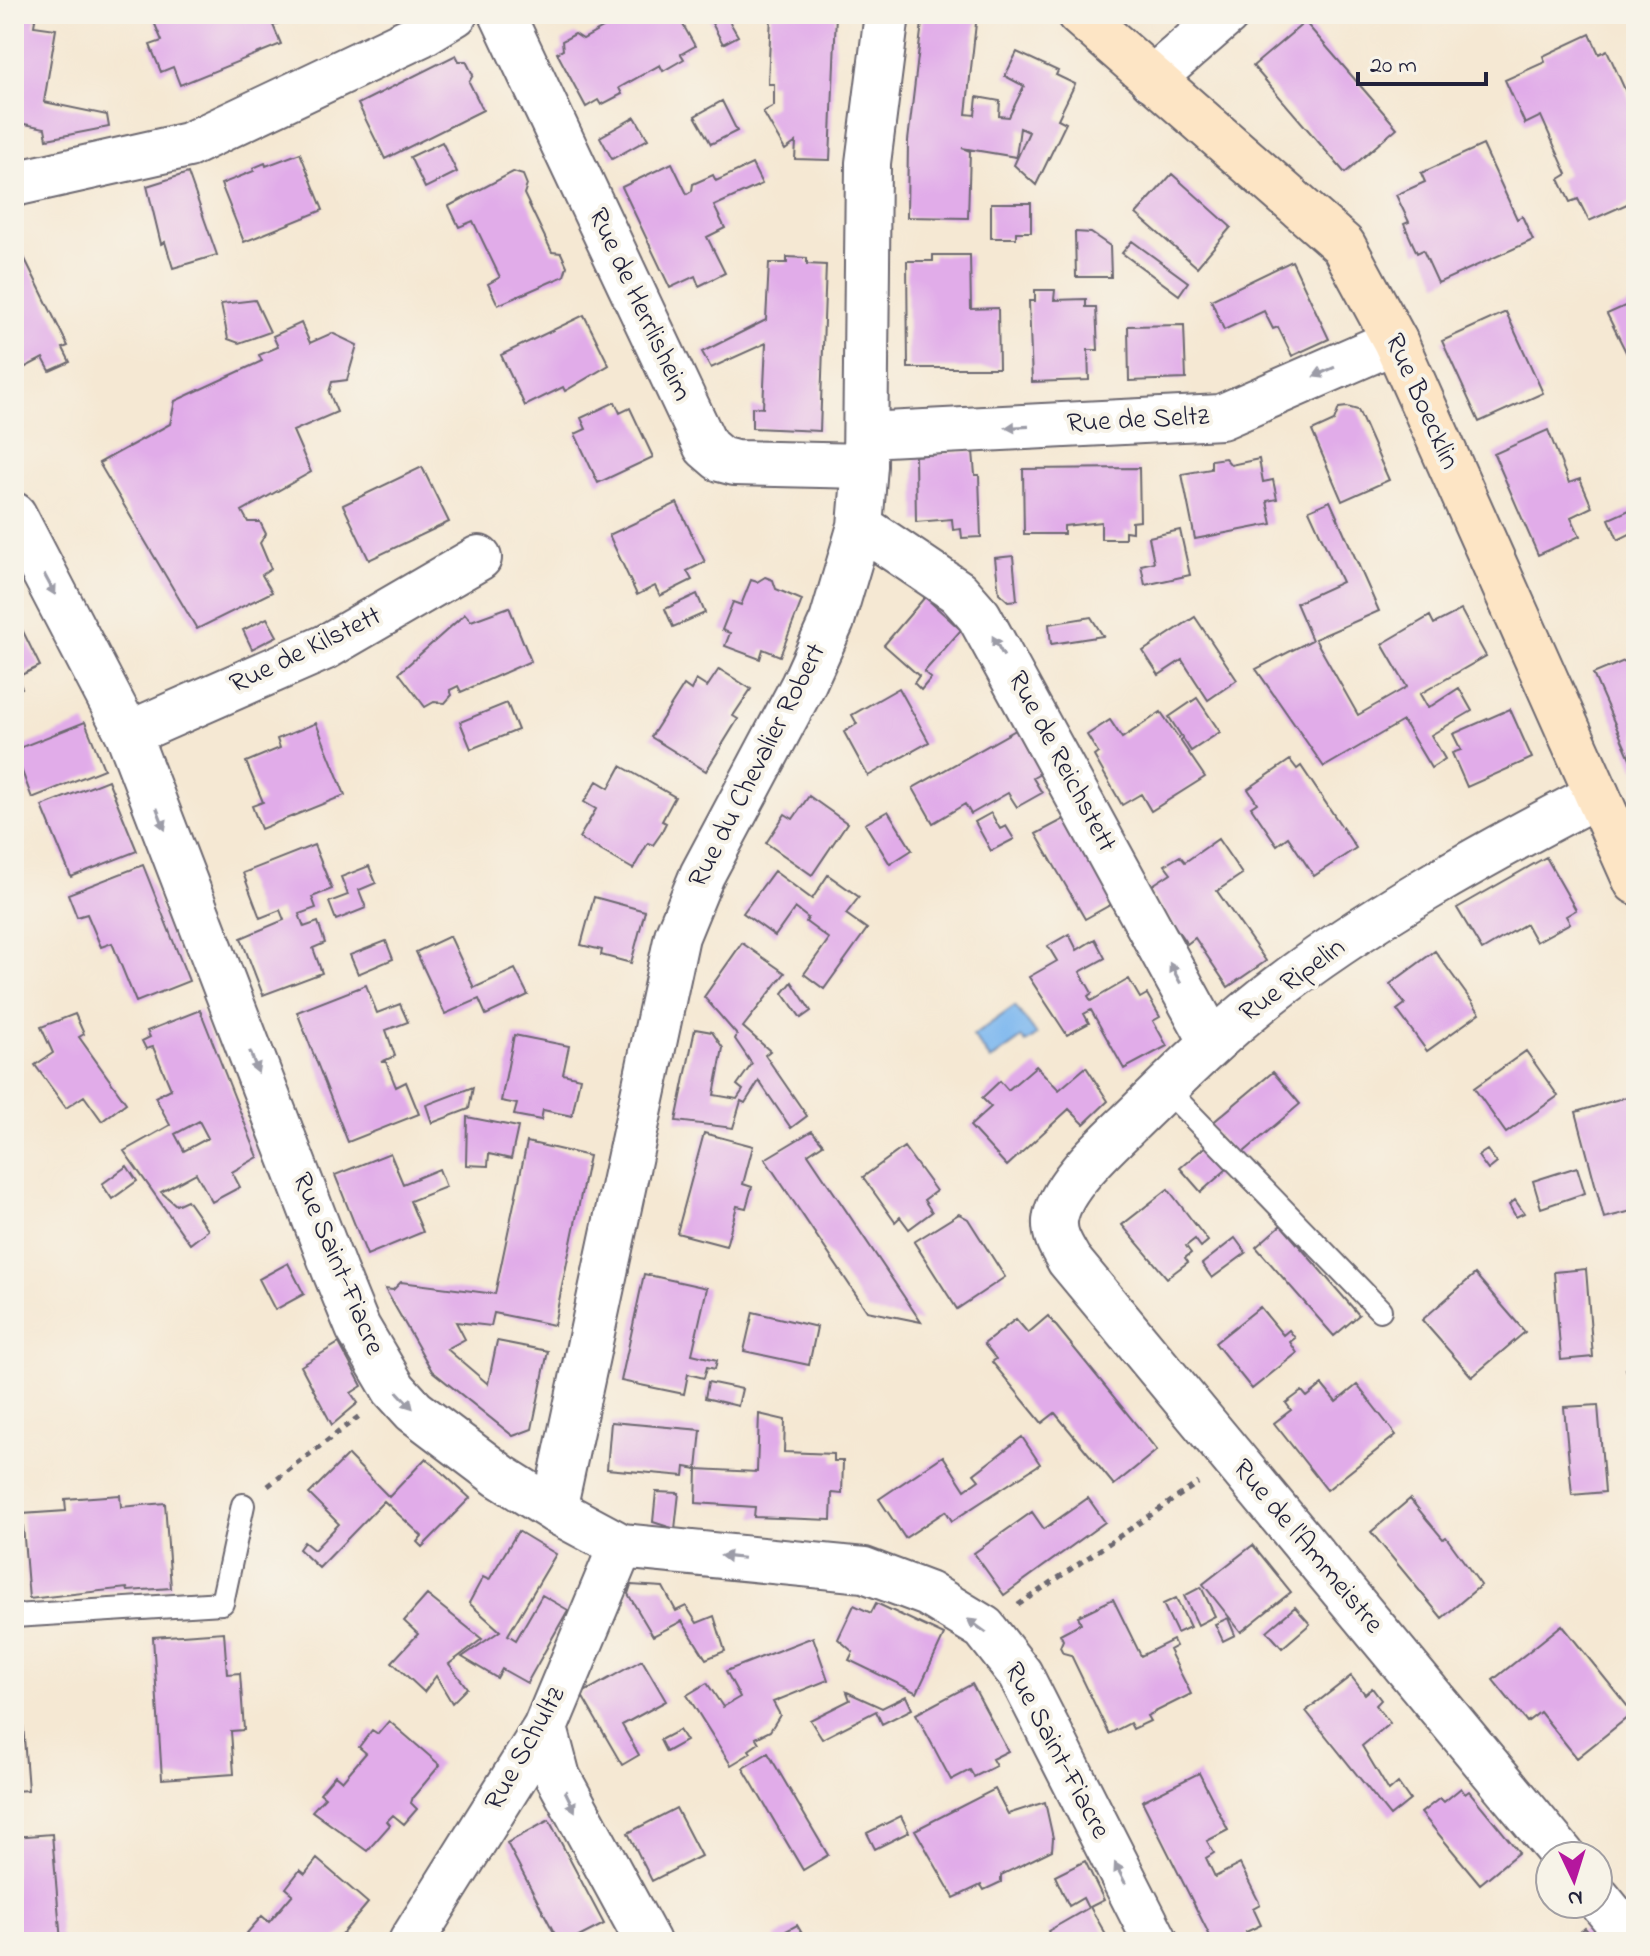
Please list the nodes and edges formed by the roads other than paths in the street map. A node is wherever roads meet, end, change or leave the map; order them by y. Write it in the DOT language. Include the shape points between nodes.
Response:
graph roads {
  1 [pos="455,14"];
  2 [pos="502,14"];
  3 [pos="887,14"];
  4 [pos="1079,14"];
  5 [pos="1227,14"];
  6 [pos="1152,79"];
  7 [pos="14,184"];
  8 [pos="1395,341"];
  9 [pos="866,451"];
  10 [pos="14,515"];
  11 [pos="860,526"];
  12 [pos="479,558"];
  13 [pos="128,734"];
  14 [pos="1597,795"];
  15 [pos="1636,882"];
  16 [pos="1212,1042"];
  17 [pos="1165,1088"];
  18 [pos="1056,1235"];
  19 [pos="1380,1310"];
  20 [pos="243,1505"];
  21 [pos="554,1510"];
  22 [pos="621,1546"];
  23 [pos="14,1616"];
  24 [pos="545,1728"];
  25 [pos="1550,1840"];
  26 [pos="1614,1918"];
  27 [pos="411,1942"];
  28 [pos="648,1942"];
  29 [pos="1156,1942"];
  30 [pos="1634,1942"];
  1 -- 7 [label="street" via="188,145"];
  2 -- 9 [label="street, Rue de Herrlisheim" via="706,447 735,463"];
  3 -- 9 [label="street, Rue du Chevalier Robert" via="868,163"];
  4 -- 6 [label="main road, Rue Boecklin"];
  5 -- 6 [label="street"];
  6 -- 8 [label="main road, Rue Boecklin" via="1343,245"];
  8 -- 9 [label="street, Rue de Seltz, one-way" via="1221,417"];
  8 -- 14 [label="main road, Rue Boecklin"];
  9 -- 11 [label="street, Rue du Chevalier Robert"];
  10 -- 13 [label="street, Rue Saint-Fiacre, one-way"];
  16 -- 11 [label="street, Rue de Reichstett, one-way" via="979,616 958,592"];
  11 -- 21 [label="street, Rue du Chevalier Robert" via="832,621 702,875 677,936"];
  12 -- 13 [label="street, Rue de Kilstett" via="326,647"];
  13 -- 21 [label="street, Rue Saint-Fiacre, one-way" via="358,1328 394,1389 414,1411"];
  14 -- 15 [label="main road, Rue Boecklin"];
  14 -- 16 [label="street, Rue Ripelin" via="1327,953"];
  16 -- 17 [label="street, Rue Ripelin"];
  17 -- 18 [label="street, Rue Ripelin" via="1064,1195 1055,1219"];
  17 -- 19 [label="lane"];
  18 -- 25 [label="street, Rue de l'Ammeistre" via="1069,1260"];
  20 -- 23 [label="lane" via="222,1603"];
  21 -- 22 [label="street, Rue Saint-Fiacre"];
  22 -- 24 [label="street, Rue Schultz"];
  29 -- 22 [label="street, Rue Saint-Fiacre, one-way" via="1020,1674 984,1628 928,1594 864,1570"];
  24 -- 27 [label="street, Rue Schultz"];
  24 -- 28 [label="street, one-way" via="558,1777"];
  26 -- 30 [label="street"];
}
